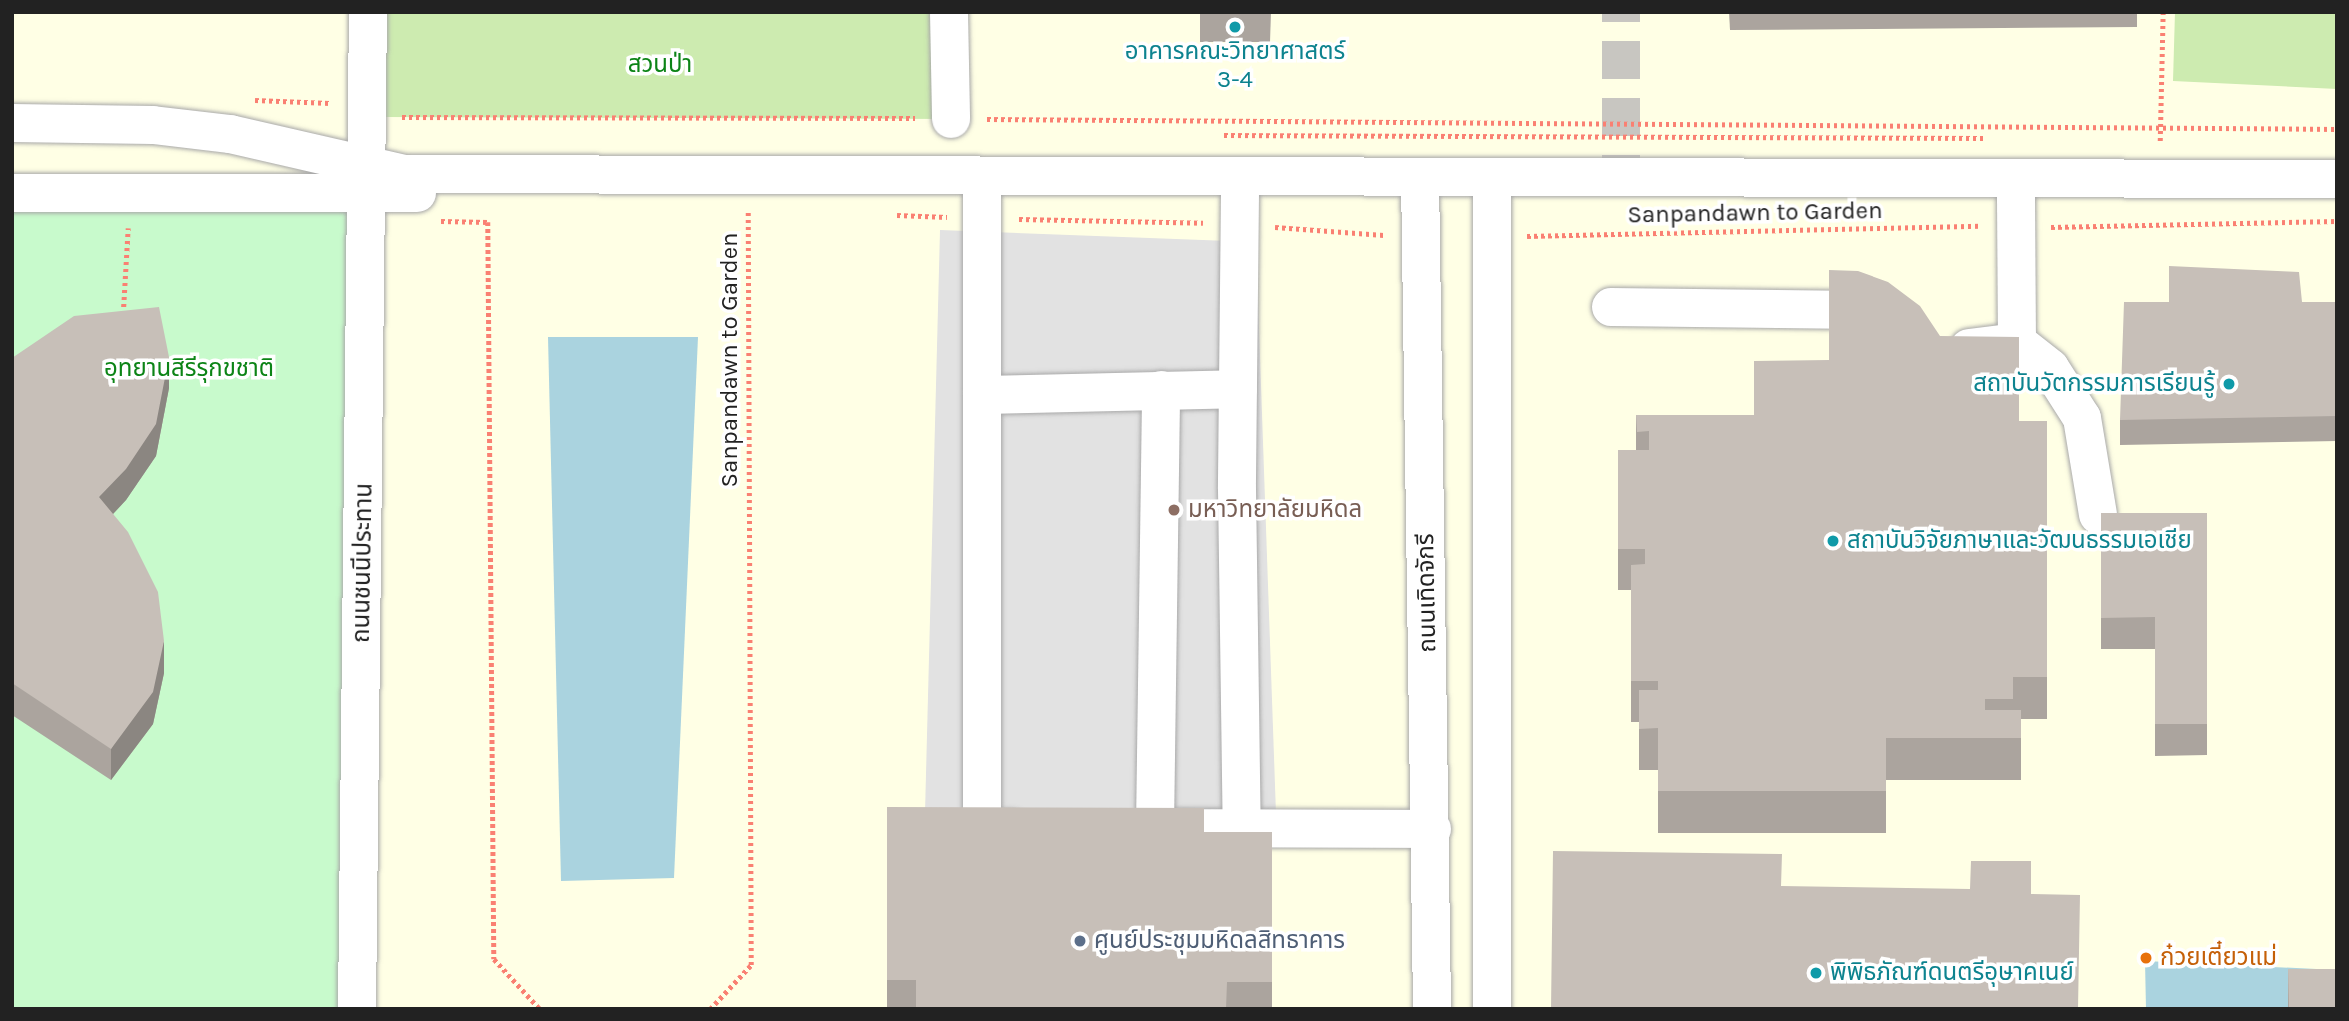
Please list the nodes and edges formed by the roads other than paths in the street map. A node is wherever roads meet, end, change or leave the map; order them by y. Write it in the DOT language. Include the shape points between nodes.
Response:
graph roads {
  1 [pos="369,12"];
  2 [pos="949,12"];
  3 [pos="951,119"];
  4 [pos="12,123"];
  5 [pos="2337,179"];
  6 [pos="368,180"];
  7 [pos="1420,185"];
  8 [pos="1491,185"];
  9 [pos="12,193"];
  10 [pos="2016,197"];
  11 [pos="2337,198"];
  12 [pos="983,203"];
  13 [pos="1239,208"];
  14 [pos="1612,307"];
  15 [pos="2017,342"];
  16 [pos="1238,389"];
  17 [pos="1161,390"];
  18 [pos="982,395"];
  19 [pos="2098,515"];
  20 [pos="1048,828"];
  21 [pos="1115,828"];
  22 [pos="1155,828"];
  23 [pos="1242,828"];
  24 [pos="1432,829"];
  25 [pos="357,1009"];
  26 [pos="1432,1009"];
  27 [pos="1492,1009"];
  1 -- 6 [label="street, ถนนชนนีประทาน"];
  2 -- 3 [label="street"];
  4 -- 6 [label="street" via="191,130"];
  5 -- 8 [label="street"];
  6 -- 7 [label="street" via="404,174"];
  6 -- 9 [label="street"];
  6 -- 12 [label="street"];
  6 -- 25 [label="street, ถนนชนนีประทาน"];
  7 -- 8 [label="street"];
  7 -- 13 [label="street"];
  7 -- 24 [label="street, ถนนเทิดจักรี"];
  8 -- 10 [label="street"];
  8 -- 27 [label="street"];
  10 -- 11 [label="street"];
  10 -- 15 [label="street"];
  12 -- 13 [label="street"];
  12 -- 18 [label="street"];
  13 -- 16 [label="street"];
  14 -- 15 [label="street" via="1861,310 1924,336 1974,348"];
  15 -- 19 [label="street" via="2050,368 2082,418"];
  16 -- 17 [label="street"];
  16 -- 23 [label="street"];
  17 -- 18 [label="street"];
  17 -- 22 [label="street"];
  18 -- 20 [label="street" via="982,829"];
  21 -- 22 [label="street"];
  22 -- 23 [label="street"];
  23 -- 24 [label="street"];
  24 -- 26 [label="street, ถนนเทิดจักรี"];
}
